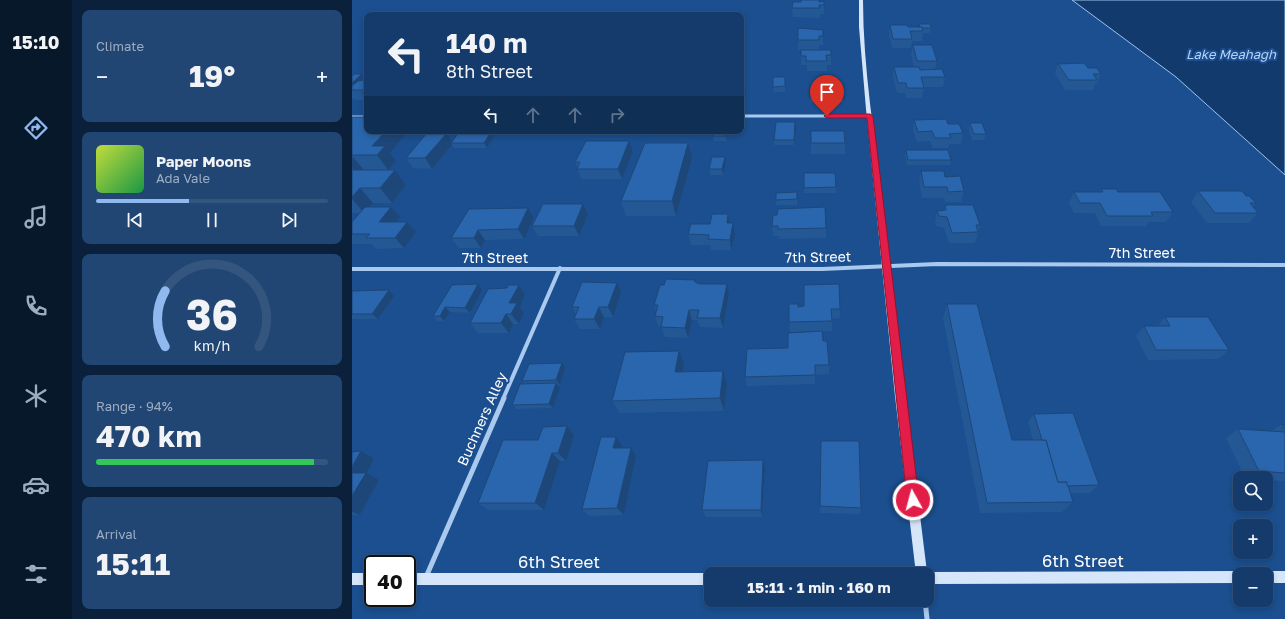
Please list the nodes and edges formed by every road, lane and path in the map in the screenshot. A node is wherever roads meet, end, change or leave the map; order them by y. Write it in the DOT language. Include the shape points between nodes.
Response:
graph roads {
  1 [pos="861,0"];
  2 [pos="744,116"];
  3 [pos="870,116"];
  4 [pos="352,117"];
  5 [pos="364,117"];
  6 [pos="886,265"];
  7 [pos="1285,265"];
  8 [pos="560,268"];
  9 [pos="352,269"];
  10 [pos="921,567"];
  11 [pos="1233,577"];
  12 [pos="1273,577"];
  13 [pos="1285,577"];
  14 [pos="934,578"];
  15 [pos="352,579"];
  16 [pos="364,579"];
  17 [pos="416,579"];
  18 [pos="425,579"];
  19 [pos="704,579"];
  20 [pos="926,607"];
  21 [pos="927,619"];
  1 -- 3 [label="street" via="861,27"];
  2 -- 3 [label="street"];
  3 -- 6 [label="street"];
  4 -- 5 [label="street"];
  6 -- 7 [label="street, 7th Street"];
  6 -- 8 [label="street, 7th Street" via="822,269"];
  6 -- 10 [label="street"];
  8 -- 9 [label="street, 7th Street"];
  8 -- 18 [label="street, Buchners Alley"];
  11 -- 14 [label="street, 6th Street"];
  12 -- 13 [label="street"];
  15 -- 16 [label="street"];
  17 -- 18 [label="street, 6th Street"];
  18 -- 19 [label="street, 6th Street"];
  20 -- 21 [label="street"];
}
